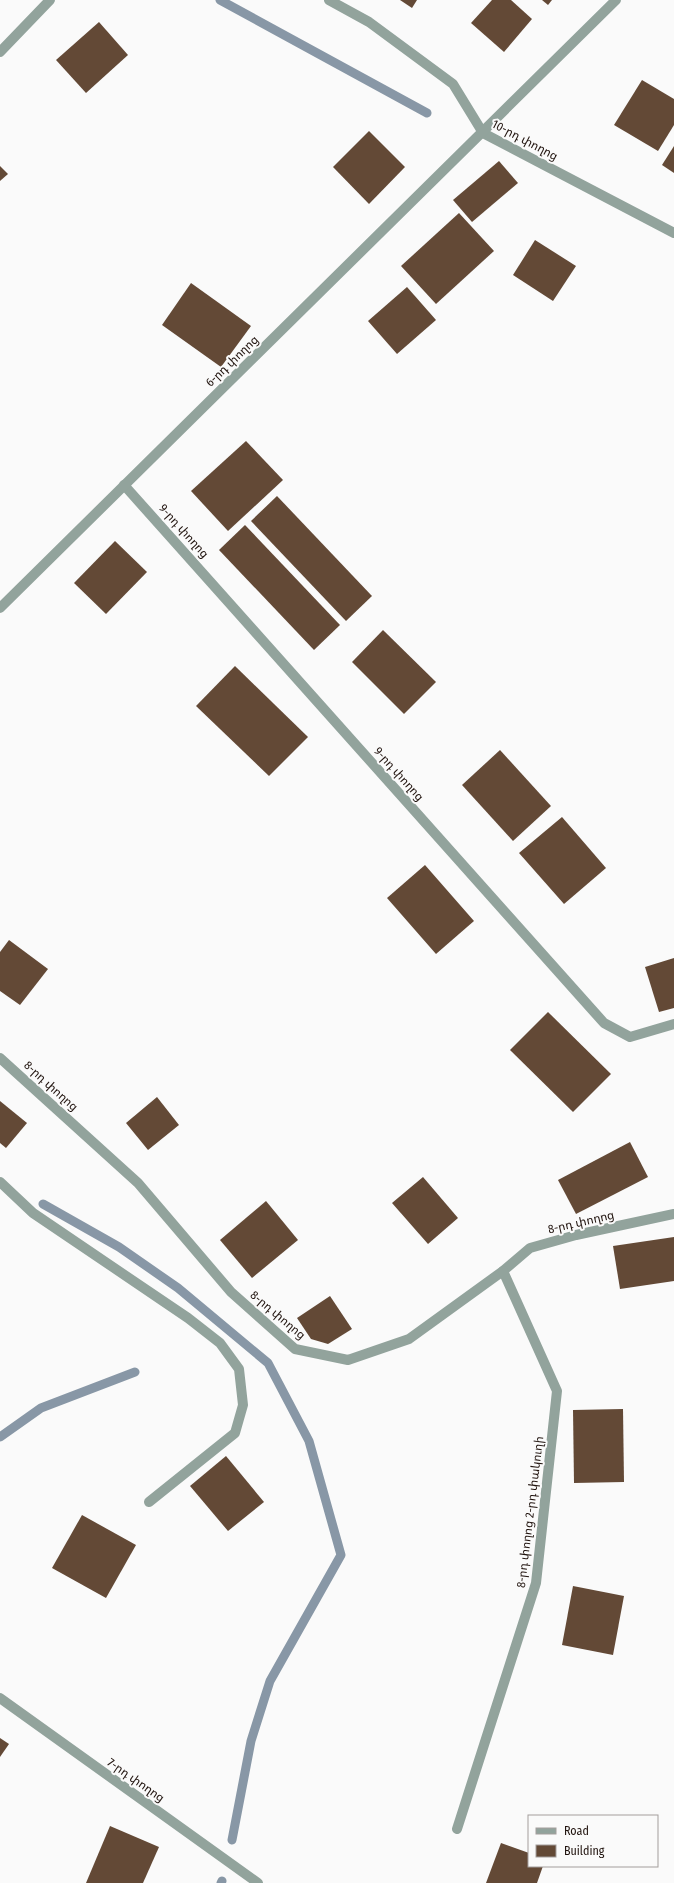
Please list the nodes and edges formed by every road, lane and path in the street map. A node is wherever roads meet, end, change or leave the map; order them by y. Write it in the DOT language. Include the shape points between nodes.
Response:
graph roads {
  1 [pos="50,0"];
  2 [pos="329,0"];
  3 [pos="616,0"];
  4 [pos="0,52"];
  5 [pos="483,133"];
  6 [pos="674,233"];
  7 [pos="124,485"];
  8 [pos="0,608"];
  9 [pos="674,1024"];
  10 [pos="0,1058"];
  11 [pos="0,1182"];
  12 [pos="674,1214"];
  13 [pos="503,1271"];
  14 [pos="149,1502"];
  15 [pos="0,1698"];
  16 [pos="457,1829"];
  17 [pos="258,1883"];
  1 -- 4 [label="street"];
  2 -- 5 [label="street, 10-րդ փողոց" via="369,22 453,84"];
  3 -- 5 [label="street, 6-րդ փողոց"];
  5 -- 6 [label="street, 10-րդ փողոց"];
  5 -- 7 [label="street, 6-րդ փողոց"];
  7 -- 8 [label="street, 6-րդ փողոց"];
  7 -- 9 [label="street, 9-րդ փողոց" via="604,1023 630,1037"];
  10 -- 13 [label="street, 8-րդ փողոց" via="138,1183 231,1292 295,1349 348,1360 409,1339"];
  11 -- 14 [label="street" via="33,1213 188,1318 220,1343 239,1369 243,1405 235,1433"];
  12 -- 13 [label="street, 8-րդ փողոց" via="576,1235 530,1248"];
  13 -- 16 [label="street, 8-րդ փողոց 2-րդ փակուղի" via="557,1392 536,1583"];
  15 -- 17 [label="street, 7-րդ փողոց"];
}
